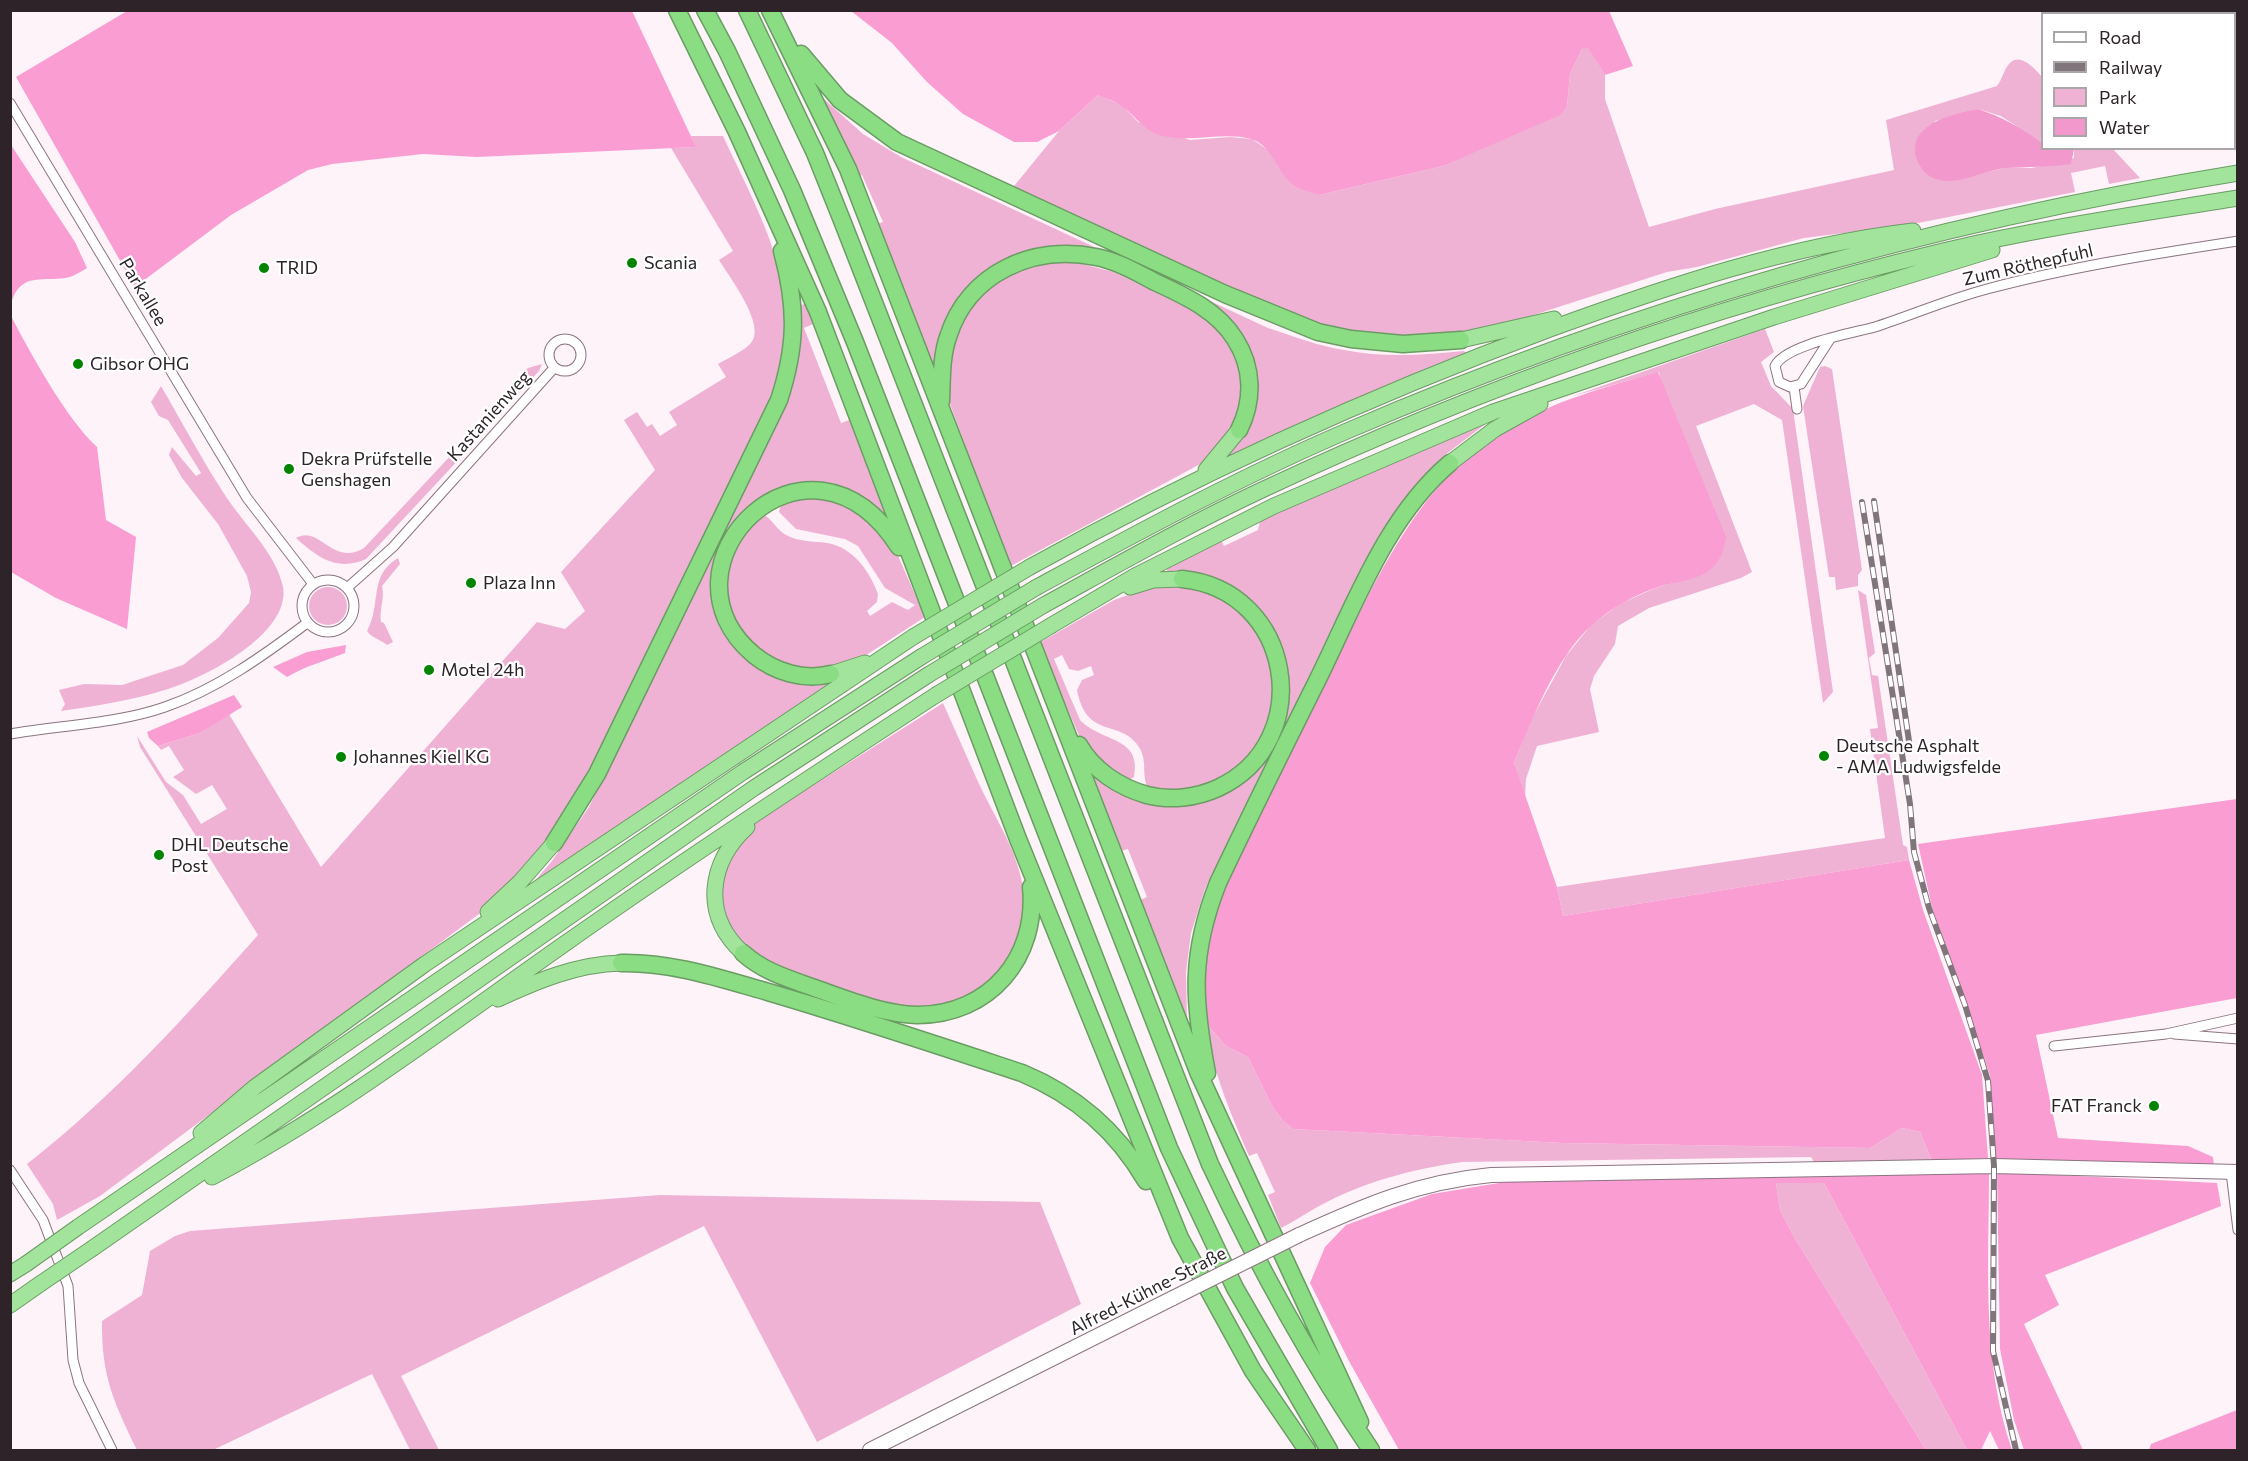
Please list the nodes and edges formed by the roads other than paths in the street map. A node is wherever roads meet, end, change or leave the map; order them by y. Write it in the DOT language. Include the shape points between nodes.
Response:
graph roads {
  1 [pos="677,10"];
  2 [pos="705,10"];
  3 [pos="747,10"];
  4 [pos="770,10"];
  5 [pos="10,103"];
  6 [pos="2238,173"];
  7 [pos="2238,198"];
  8 [pos="771,207"];
  9 [pos="2126,216"];
  10 [pos="1963,226"];
  11 [pos="2238,241"];
  12 [pos="1618,303"];
  13 [pos="1830,339"];
  14 [pos="1461,340"];
  15 [pos="1798,350"];
  16 [pos="555,368"];
  17 [pos="1812,369"];
  18 [pos="1597,377"];
  19 [pos="1794,387"];
  20 [pos="940,408"];
  21 [pos="1797,409"];
  22 [pos="1239,430"];
  23 [pos="1450,463"];
  24 [pos="1200,477"];
  25 [pos="1182,579"];
  26 [pos="313,584"];
  27 [pos="347,588"];
  28 [pos="1104,595"];
  29 [pos="307,623"];
  30 [pos="938,635"];
  31 [pos="1034,646"];
  32 [pos="890,653"];
  33 [pos="831,674"];
  34 [pos="10,734"];
  35 [pos="788,791"];
  36 [pos="1018,840"];
  37 [pos="554,843"];
  38 [pos="743,953"];
  39 [pos="621,963"];
  40 [pos="425,964"];
  41 [pos="2238,1018"];
  42 [pos="2224,1020"];
  43 [pos="2166,1034"];
  44 [pos="2225,1038"];
  45 [pos="2238,1039"];
  46 [pos="2054,1046"];
  47 [pos="415,1048"];
  48 [pos="1213,1106"];
  49 [pos="10,1170"];
  50 [pos="2234,1172"];
  51 [pos="156,1173"];
  52 [pos="173,1194"];
  53 [pos="2238,1230"];
  54 [pos="1180,1238"];
  55 [pos="10,1274"];
  56 [pos="10,1305"];
  57 [pos="112,1450"];
  58 [pos="870,1450"];
  59 [pos="1307,1450"];
  60 [pos="1329,1450"];
  61 [pos="1371,1450"];
  1 -- 8 [label="highway"];
  2 -- 60 [label="highway" via="788,179 855,342 1169,1148 1235,1287"];
  3 -- 61 [label="highway" via="799,116 843,222 1210,1164 1281,1307"];
  4 -- 14 [label="highway" via="840,100 897,142 1225,294 1318,332 1375,342"];
  4 -- 20 [label="highway" via="848,169"];
  5 -- 26 [label="street, Parkallee" via="247,498"];
  6 -- 10 [label="highway"];
  7 -- 9 [label="highway"];
  8 -- 30 [label="highway" via="818,312"];
  8 -- 37 [label="highway" via="792,293 794,323 789,370 779,400 597,774"];
  9 -- 18 [label="highway" via="1968,257"];
  9 -- 52 [label="highway, bridge" via="1943,251 1778,294 1626,343 1493,390 1263,489 1180,530 928,675 754,788"];
  10 -- 12 [label="highway" via="1882,235 1782,254"];
  10 -- 51 [label="highway, bridge" via="1778,276 1616,327 1484,375 1345,432 1166,517 1037,587 743,772"];
  11 -- 13 [label="street, Zum Röthepfuhl" via="1986,289"];
  12 -- 14 [label="highway"];
  12 -- 24 [label="highway" via="1467,360"];
  13 -- 15 [label="street, Zum Röthepfuhl"];
  13 -- 17 [label="street"];
  15 -- 17 [label="street" via="1814,359"];
  15 -- 19 [label="street, Zum Röthepfuhl" via="1779,359 1775,370 1779,382"];
  16 -- 27 [label="street, Kastanienweg" via="393,547"];
  17 -- 19 [label="street"];
  18 -- 23 [label="highway" via="1525,412"];
  18 -- 28 [label="highway" via="1492,412 1358,468 1198,544"];
  19 -- 21 [label="street"];
  20 -- 22 [label="highway" via="946,340 963,305 977,289 1011,264 1067,252 1117,263 1189,298 1223,324 1244,355 1249,374 1248,405"];
  20 -- 31 [label="highway"];
  22 -- 24 [label="highway"];
  23 -- 48 [label="highway" via="1394,530 1209,905 1198,952 1195,1001"];
  24 -- 32 [label="highway, bridge" via="1030,567"];
  25 -- 28 [label="highway" via="1154,580"];
  25 -- 31 [label="highway" via="1213,586 1248,608 1273,645 1282,674 1279,713 1267,744 1244,771 1211,791 1186,798 1150,796 1124,787 1103,773 1073,734"];
  26 -- 27 [label="street" via="331,580"];
  26 -- 29 [label="street" via="303,598"];
  27 -- 29 [label="street" via="354,612 345,626 329,633"];
  28 -- 35 [label="highway, bridge" via="936,695"];
  29 -- 34 [label="street" via="244,668 164,708"];
  30 -- 33 [label="highway" via="900,548 876,516 837,492 789,493 755,510 732,536 720,569 724,611 734,633 761,661 790,674"];
  30 -- 36 [label="highway"];
  31 -- 48 [label="highway"];
  32 -- 33 [label="highway"];
  32 -- 40 [label="highway"];
  35 -- 38 [label="highway" via="729,844 718,866 714,889 717,912"];
  35 -- 47 [label="highway"];
  36 -- 38 [label="highway" via="1031,887 1031,927 1014,966 1001,982 964,1006 941,1014 889,1012 779,976"];
  36 -- 54 [label="highway"];
  37 -- 40 [label="highway" via="499,903"];
  39 -- 47 [label="highway" via="580,967 525,987"];
  39 -- 54 [label="highway" via="653,963 693,971 833,1012 1046,1083 1092,1113 1122,1146"];
  40 -- 51 [label="highway" via="255,1087"];
  41 -- 42 [label="street"];
  42 -- 43 [label="street"];
  42 -- 44 [label="street"];
  43 -- 44 [label="street"];
  43 -- 46 [label="street"];
  44 -- 45 [label="street"];
  47 -- 52 [label="highway" via="275,1143"];
  48 -- 61 [label="highway" via="1343,1381"];
  49 -- 57 [label="street" via="43,1220 68,1286 73,1360 79,1383"];
  50 -- 53 [label="street"];
  50 -- 58 [label="main road, Alfred-Kühne-Straße, bridge" via="1994,1166 1670,1170 1448,1179 1363,1205 1299,1235"];
  51 -- 55 [label="highway, bridge"];
  52 -- 56 [label="highway, bridge"];
  54 -- 59 [label="highway" via="1252,1371"];
}
